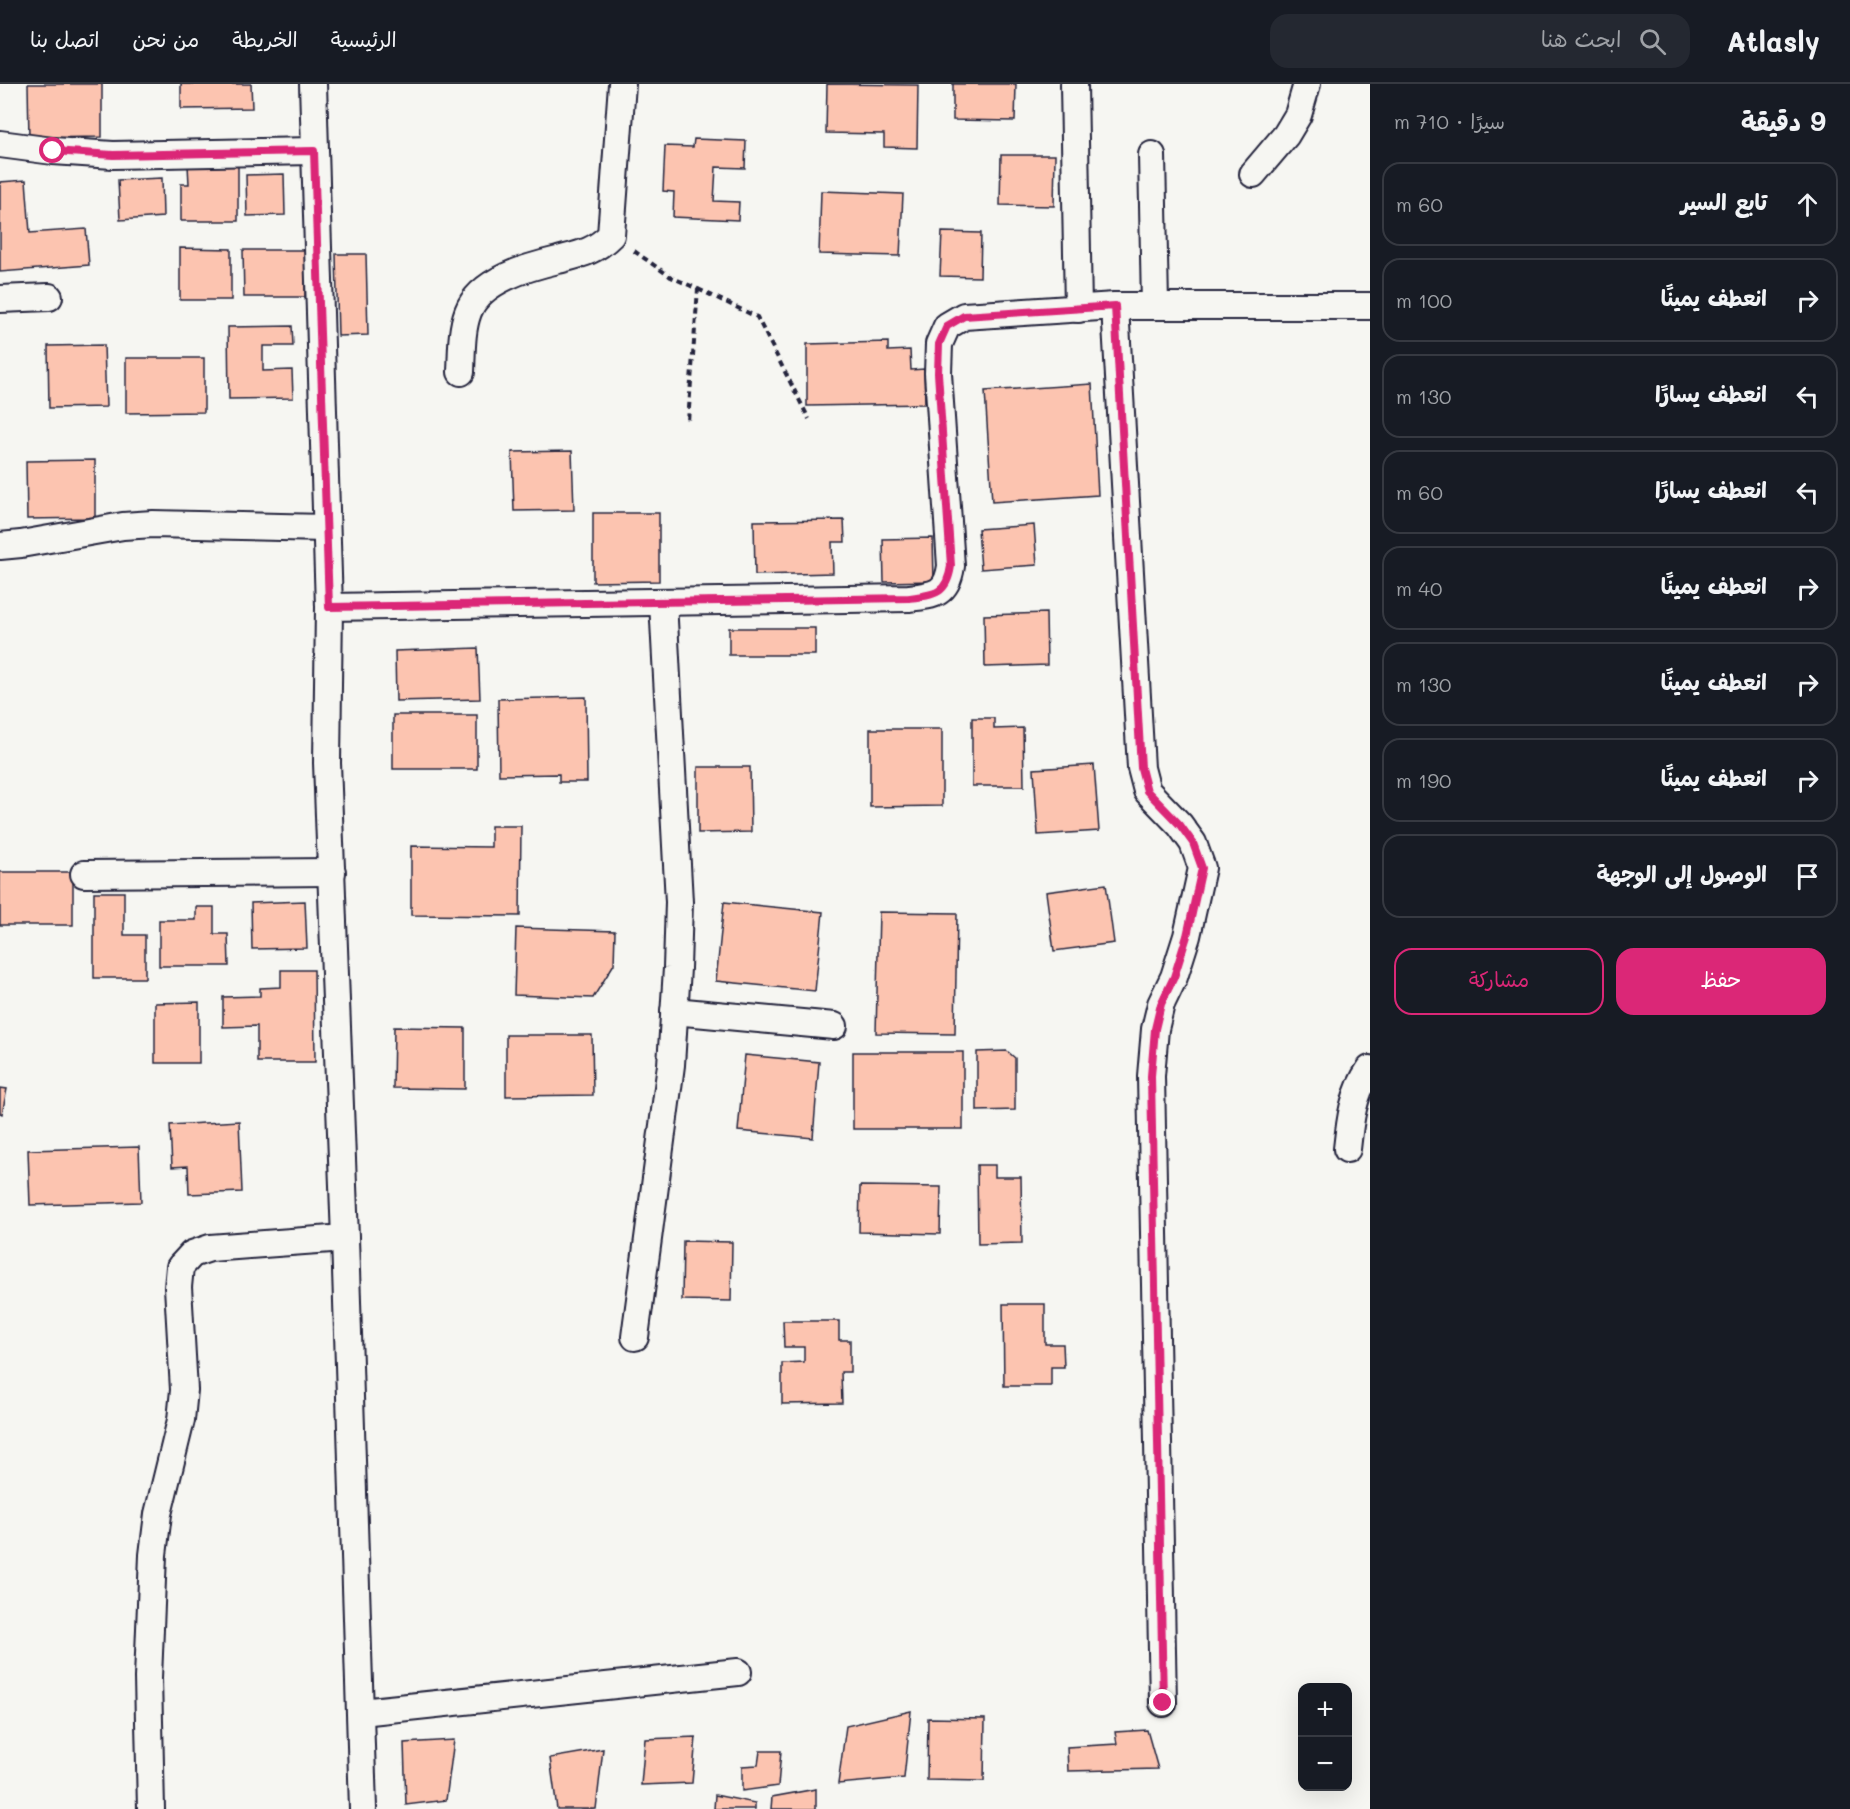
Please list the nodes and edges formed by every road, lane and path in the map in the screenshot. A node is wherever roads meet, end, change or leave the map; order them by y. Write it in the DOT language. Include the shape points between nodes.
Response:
graph roads {
  1 [pos="313,84"];
  2 [pos="622,84"];
  3 [pos="1074,84"];
  4 [pos="1307,84"];
  5 [pos="0,144"];
  6 [pos="314,151"];
  7 [pos="1152,155"];
  8 [pos="1253,174"];
  9 [pos="611,235"];
  10 [pos="698,289"];
  11 [pos="49,297"];
  12 [pos="0,299"];
  13 [pos="1155,305"];
  14 [pos="1115,306"];
  15 [pos="1370,306"];
  16 [pos="1078,309"];
  17 [pos="461,372"];
  18 [pos="809,419"];
  19 [pos="688,421"];
  20 [pos="326,528"];
  21 [pos="0,546"];
  22 [pos="663,602"];
  23 [pos="329,607"];
  24 [pos="332,872"];
  25 [pos="84,874"];
  26 [pos="675,1011"];
  27 [pos="834,1026"];
  28 [pos="1370,1069"];
  29 [pos="1347,1149"];
  30 [pos="345,1238"];
  31 [pos="634,1337"];
  32 [pos="738,1672"];
  33 [pos="1163,1703"];
  34 [pos="361,1712"];
  35 [pos="152,1809"];
  36 [pos="363,1809"];
  1 -- 6 [label="street"];
  2 -- 9 [label="street"];
  3 -- 16 [label="street"];
  4 -- 8 [label="street" via="1298,115"];
  5 -- 6 [label="street" via="113,155"];
  6 -- 20 [label="street"];
  7 -- 13 [label="street"];
  9 -- 10 [label="path" via="671,277"];
  9 -- 17 [label="street" via="584,254 530,266 478,295 463,332"];
  10 -- 18 [label="path" via="757,317"];
  10 -- 19 [label="path"];
  11 -- 12 [label="street"];
  13 -- 14 [label="street"];
  13 -- 15 [label="street"];
  14 -- 16 [label="street"];
  14 -- 33 [label="street" via="1141,768 1147,791 1193,843 1202,868 1187,936 1161,1004 1151,1076"];
  16 -- 22 [label="street" via="964,316 947,326 939,344 951,566 943,590 931,596 909,598"];
  20 -- 21 [label="street" via="153,524"];
  20 -- 23 [label="street"];
  22 -- 23 [label="street"];
  22 -- 26 [label="street" via="679,902"];
  23 -- 24 [label="street" via="327,763"];
  24 -- 25 [label="street"];
  24 -- 30 [label="street"];
  26 -- 27 [label="street"];
  26 -- 31 [label="street"];
  28 -- 29 [label="street" via="1350,1116"];
  30 -- 34 [label="street"];
  30 -- 35 [label="street" via="210,1248 192,1254 180,1267 184,1390 153,1555 148,1678"];
  32 -- 34 [label="street"];
  34 -- 36 [label="street"];
}
